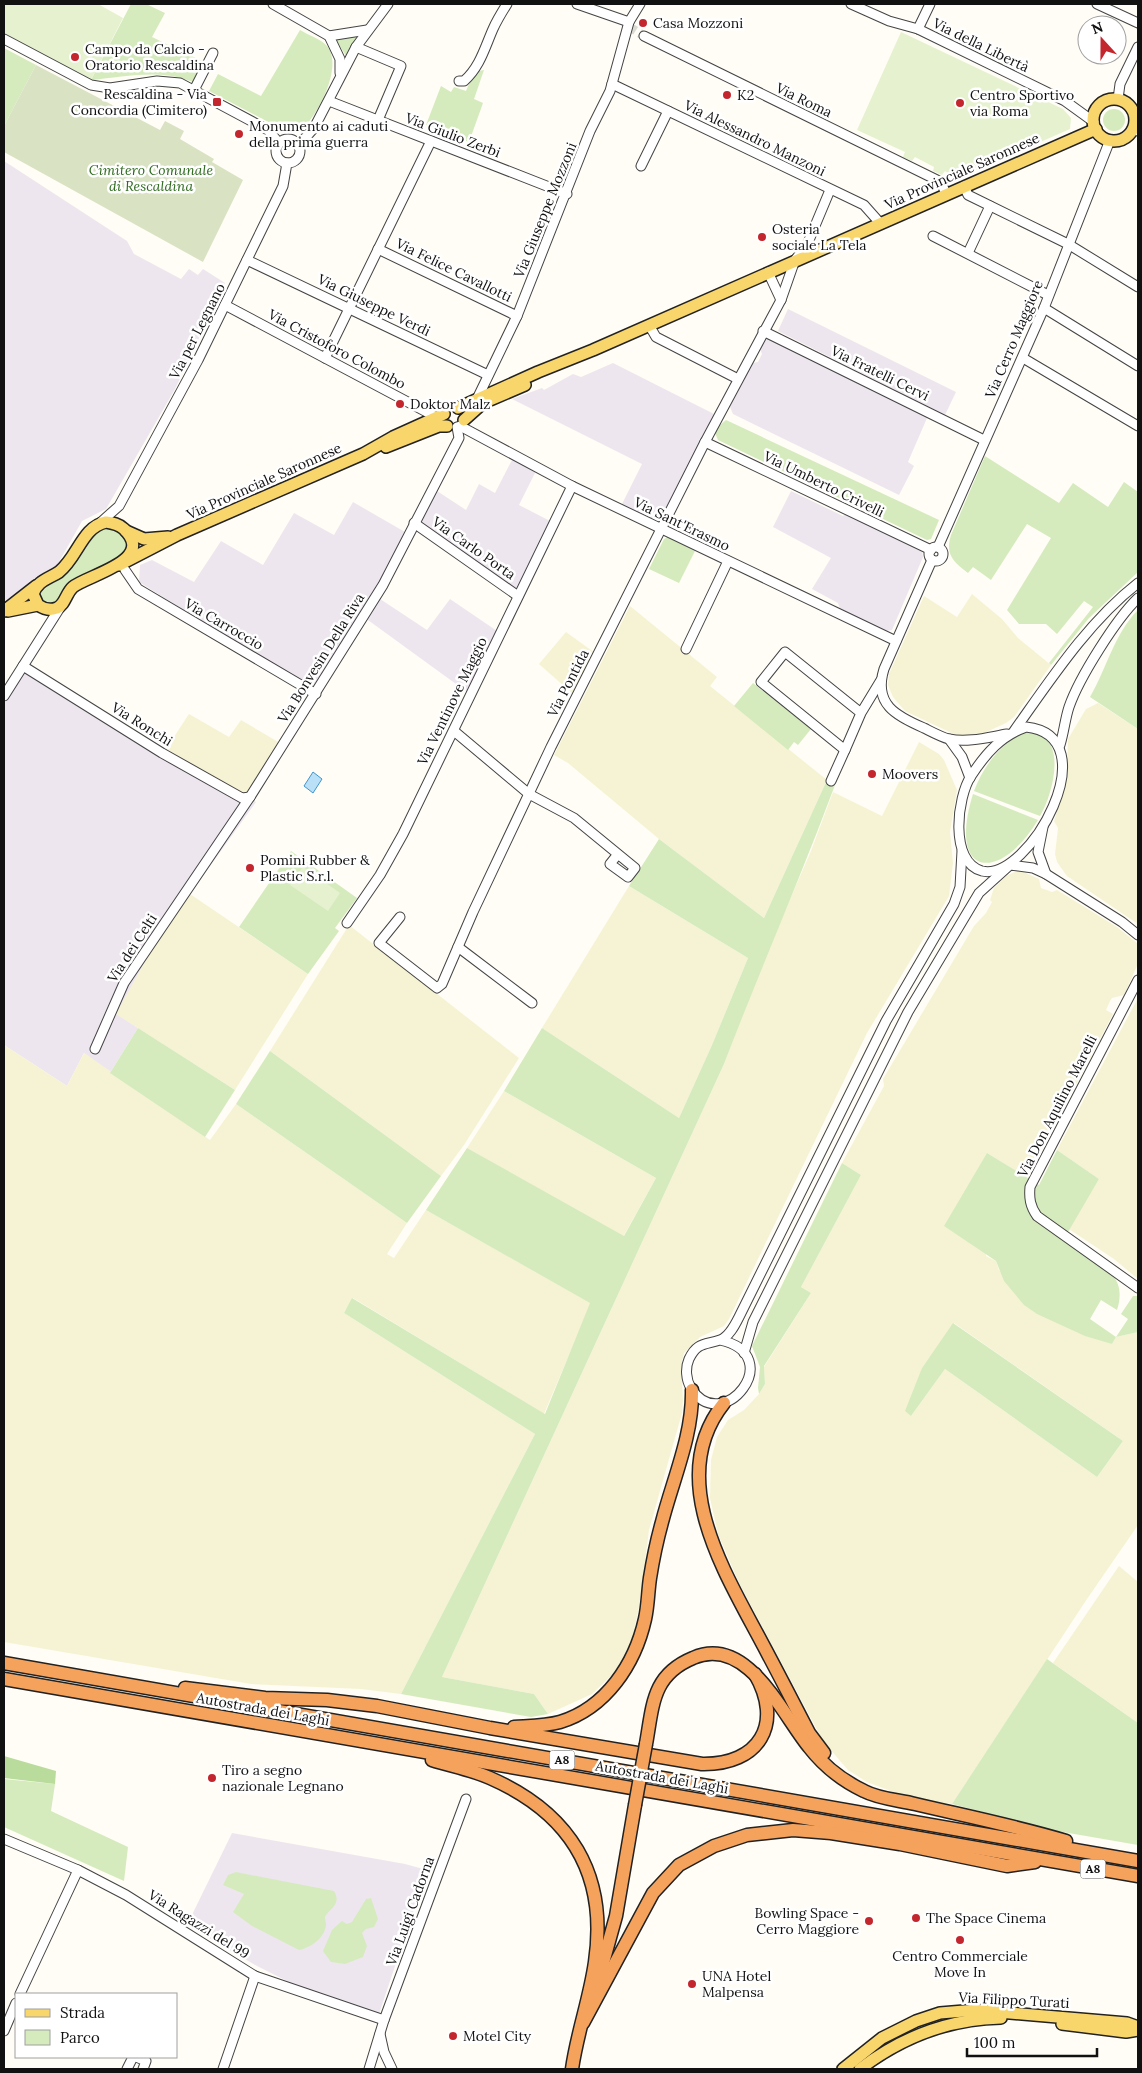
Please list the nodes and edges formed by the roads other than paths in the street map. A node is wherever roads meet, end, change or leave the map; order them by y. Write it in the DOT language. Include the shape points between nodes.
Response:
graph roads {
  1 [pos="273,4"];
  2 [pos="388,4"];
  3 [pos="506,4"];
  4 [pos="577,4"];
  5 [pos="640,4"];
  6 [pos="851,4"];
  7 [pos="930,4"];
  8 [pos="1097,4"];
  9 [pos="629,24"];
  10 [pos="1138,24"];
  11 [pos="918,29"];
  12 [pos="367,30"];
  13 [pos="329,36"];
  14 [pos="644,36"];
  15 [pos="4,39"];
  16 [pos="356,47"];
  17 [pos="1138,47"];
  18 [pos="213,53"];
  19 [pos="340,75"];
  20 [pos="459,81"];
  21 [pos="612,84"];
  22 [pos="194,90"];
  23 [pos="1118,99"];
  24 [pos="329,101"];
  25 [pos="668,111"];
  26 [pos="1136,112"];
  27 [pos="378,120"];
  28 [pos="1095,125"];
  29 [pos="1136,130"];
  30 [pos="1110,140"];
  31 [pos="431,141"];
  32 [pos="279,143"];
  33 [pos="298,146"];
  34 [pos="287,163"];
  35 [pos="641,166"];
  36 [pos="964,186"];
  37 [pos="830,190"];
  38 [pos="567,194"];
  39 [pos="946,194"];
  40 [pos="990,206"];
  41 [pos="880,223"];
  42 [pos="933,236"];
  43 [pos="1068,244"];
  44 [pos="378,249"];
  45 [pos="968,253"];
  46 [pos="247,260"];
  47 [pos="795,260"];
  48 [pos="768,272"];
  49 [pos="1138,287"];
  50 [pos="1048,295"];
  51 [pos="781,300"];
  52 [pos="226,305"];
  53 [pos="350,308"];
  54 [pos="1044,308"];
  55 [pos="517,316"];
  56 [pos="649,325"];
  57 [pos="763,331"];
  58 [pos="593,350"];
  59 [pos="325,358"];
  60 [pos="1023,358"];
  61 [pos="1138,366"];
  62 [pos="488,375"];
  63 [pos="738,379"];
  64 [pos="477,399"];
  65 [pos="458,408"];
  66 [pos="440,415"];
  67 [pos="457,425"];
  68 [pos="1138,426"];
  69 [pos="984,440"];
  70 [pos="705,442"];
  71 [pos="363,454"];
  72 [pos="572,486"];
  73 [pos="120,506"];
  74 [pos="414,523"];
  75 [pos="99,524"];
  76 [pos="124,528"];
  77 [pos="663,529"];
  78 [pos="178,535"];
  79 [pos="934,549"];
  80 [pos="728,562"];
  81 [pos="122,567"];
  82 [pos="1138,583"];
  83 [pos="36,586"];
  84 [pos="518,596"];
  85 [pos="1138,598"];
  86 [pos="61,605"];
  87 [pos="41,607"];
  88 [pos="4,612"];
  89 [pos="43,632"];
  90 [pos="896,641"];
  91 [pos="686,649"];
  92 [pos="23,666"];
  93 [pos="881,680"];
  94 [pos="316,694"];
  95 [pos="4,696"];
  96 [pos="862,713"];
  97 [pos="454,731"];
  98 [pos="1011,732"];
  99 [pos="949,739"];
  100 [pos="1060,745"];
  101 [pos="845,750"];
  102 [pos="969,780"];
  103 [pos="831,781"];
  104 [pos="529,794"];
  105 [pos="250,797"];
  106 [pos="1043,827"];
  107 [pos="962,852"];
  108 [pos="618,854"];
  109 [pos="1010,865"];
  110 [pos="1046,874"];
  111 [pos="185,892"];
  112 [pos="400,917"];
  113 [pos="347,923"];
  114 [pos="1138,935"];
  115 [pos="458,947"];
  116 [pos="1138,980"];
  117 [pos="532,1003"];
  118 [pos="95,1049"];
  119 [pos="1138,1288"];
  120 [pos="720,1340"];
  121 [pos="744,1353"];
  122 [pos="692,1390"];
  123 [pos="724,1403"];
  124 [pos="4,1663"];
  125 [pos="754,1674"];
  126 [pos="4,1679"];
  127 [pos="108,1682"];
  128 [pos="428,1715"];
  129 [pos="381,1746"];
  130 [pos="466,1799"];
  131 [pos="902,1800"];
  132 [pos="4,1839"];
  133 [pos="1121,1857"];
  134 [pos="1138,1860"];
  135 [pos="1049,1861"];
  136 [pos="78,1870"];
  137 [pos="1138,1876"];
  138 [pos="255,1976"];
  139 [pos="20,1993"];
  140 [pos="15,2005"];
  141 [pos="384,2020"];
  142 [pos="583,2023"];
  143 [pos="1138,2029"];
  144 [pos="4,2031"];
  145 [pos="380,2033"];
  146 [pos="574,2056"];
  147 [pos="134,2058"];
  148 [pos="138,2058"];
  149 [pos="127,2069"];
  150 [pos="143,2069"];
  151 [pos="223,2069"];
  152 [pos="369,2069"];
  153 [pos="392,2069"];
  154 [pos="567,2069"];
  155 [pos="572,2069"];
  156 [pos="843,2069"];
  157 [pos="860,2069"];
  1 -- 13 [label="street"];
  2 -- 12 [label="street"];
  3 -- 20 [label="street" via="480,60 467,78"];
  4 -- 9 [label="street"];
  5 -- 9 [label="street, Via Giuseppe Mozzoni"];
  6 -- 11 [label="street, Via della Libertà" via="889,21"];
  7 -- 11 [label="street"];
  8 -- 10 [label="street"];
  9 -- 21 [label="street, Via Giuseppe Mozzoni"];
  11 -- 28 [label="street, Via della Libertà" via="1065,101"];
  12 -- 13 [label="street"];
  12 -- 16 [label="street"];
  13 -- 19 [label="street" via="340,59"];
  14 -- 39 [label="street, Via Roma" via="941,182"];
  15 -- 22 [label="street" via="91,85 110,88 169,80"];
  16 -- 19 [label="street"];
  16 -- 27 [label="street" via="401,66"];
  17 -- 23 [label="street" via="1120,84"];
  18 -- 22 [label="street"];
  19 -- 24 [label="street"];
  21 -- 25 [label="street, Via Alessandro Manzoni"];
  21 -- 38 [label="street, Via Giuseppe Mozzoni" via="590,131"];
  22 -- 32 [label="street" via="268,130"];
  23 -- 26 [label="main road"];
  23 -- 28 [label="main road" via="1100,104 1095,112"];
  24 -- 27 [label="street, Via Giulio Zerbi"];
  24 -- 33 [label="street" via="314,128"];
  25 -- 35 [label="street"];
  25 -- 37 [label="street, Via Alessandro Manzoni"];
  26 -- 29 [label="main road"];
  27 -- 31 [label="street, Via Giulio Zerbi"];
  28 -- 30 [label="main road" via="1102,136"];
  28 -- 36 [label="main road, Via Provinciale Saronnese"];
  29 -- 30 [label="main road" via="1123,138"];
  30 -- 43 [label="street, Via Cerro Maggiore"];
  31 -- 38 [label="street, Via Giulio Zerbi"];
  31 -- 44 [label="street"];
  32 -- 33 [label="street" via="289,140"];
  32 -- 34 [label="street" via="277,155"];
  33 -- 34 [label="street" via="298,157"];
  34 -- 46 [label="street, Via per Legnano" via="283,186"];
  36 -- 39 [label="main road, Via Provinciale Saronnese"];
  36 -- 40 [label="street" via="968,195"];
  37 -- 41 [label="street, Via Alessandro Manzoni" via="864,205"];
  37 -- 47 [label="street, Via Pontida" via="807,245"];
  38 -- 55 [label="street, Via Giuseppe Mozzoni"];
  39 -- 41 [label="main road, Via Provinciale Saronnese"];
  40 -- 43 [label="street"];
  40 -- 45 [label="street"];
  41 -- 47 [label="main road, Via Provinciale Saronnese"];
  42 -- 45 [label="street"];
  43 -- 49 [label="street"];
  43 -- 50 [label="street, Via Cerro Maggiore"];
  44 -- 53 [label="street"];
  44 -- 55 [label="street, Via Felice Cavallotti"];
  45 -- 50 [label="street"];
  46 -- 52 [label="street, Via per Legnano"];
  46 -- 53 [label="street, Via Giuseppe Verdi"];
  47 -- 48 [label="main road, Via Provinciale Saronnese"];
  47 -- 51 [label="street, Via Pontida"];
  48 -- 51 [label="street"];
  48 -- 56 [label="main road, Via Provinciale Saronnese"];
  50 -- 54 [label="street, Via Cerro Maggiore"];
  51 -- 57 [label="street, Via Pontida"];
  52 -- 59 [label="street, Via Cristoforo Colombo"];
  52 -- 73 [label="street, Via per Legnano"];
  53 -- 59 [label="street"];
  53 -- 62 [label="street, Via Giuseppe Verdi"];
  54 -- 60 [label="street, Via Cerro Maggiore"];
  54 -- 61 [label="street"];
  55 -- 62 [label="street, Via Giuseppe Mozzoni"];
  56 -- 58 [label="main road, Via Provinciale Saronnese"];
  56 -- 63 [label="street" via="656,337"];
  57 -- 63 [label="street, Via Pontida"];
  57 -- 69 [label="street, Via Fratelli Cervi"];
  58 -- 64 [label="main road, Via Provinciale Saronnese"];
  58 -- 67 [label="main road, Via Provinciale Saronnese" via="483,403"];
  59 -- 66 [label="street, Via Cristoforo Colombo"];
  60 -- 68 [label="street"];
  60 -- 69 [label="street, Via Cerro Maggiore"];
  62 -- 64 [label="street, Via Giuseppe Mozzoni"];
  63 -- 70 [label="street, Via Pontida"];
  64 -- 65 [label="main road, Via Provinciale Saronnese"];
  65 -- 66 [label="main road, Via Provinciale Saronnese" via="450,407"];
  65 -- 67 [label="main road" via="462,411"];
  66 -- 67 [label="main road"];
  66 -- 71 [label="main road, Via Provinciale Saronnese"];
  67 -- 71 [label="main road, Via Provinciale Saronnese" via="439,426"];
  67 -- 72 [label="street, Via Sant'Erasmo"];
  67 -- 74 [label="street, Via Bonvesin Della Riva" via="459,438"];
  69 -- 79 [label="street, Via Cerro Maggiore"];
  70 -- 77 [label="street, Via Pontida"];
  70 -- 79 [label="street, Via Umberto Crivelli"];
  71 -- 78 [label="main road, Via Provinciale Saronnese"];
  72 -- 77 [label="street, Via Sant'Erasmo"];
  72 -- 84 [label="street, Via Ventinove Maggio"];
  73 -- 75 [label="street, Via per Legnano"];
  73 -- 76 [label="street" via="118,520"];
  74 -- 84 [label="street, Via Carlo Porta"];
  74 -- 94 [label="street, Via Bonvesin Della Riva" via="383,585"];
  75 -- 76 [label="main road, Via Provinciale Saronnese" via="111,523"];
  75 -- 83 [label="main road" via="88,532 66,566"];
  76 -- 78 [label="main road, Via Provinciale Saronnese" via="144,539"];
  76 -- 81 [label="main road" via="131,546"];
  77 -- 80 [label="street, Via Sant'Erasmo"];
  77 -- 104 [label="street, Via Pontida"];
  78 -- 81 [label="main road, Via Provinciale Saronnese"];
  79 -- 90 [label="street, Via Cerro Maggiore" via="943,552 943,556 939,561 932,560"];
  80 -- 90 [label="street, Via Sant'Erasmo"];
  80 -- 91 [label="street"];
  81 -- 86 [label="main road, Via Provinciale Saronnese" via="73,587"];
  81 -- 94 [label="street, Via Carroccio" via="138,590"];
  82 -- 98 [label="street" via="1117,599 1094,625"];
  83 -- 87 [label="main road" via="33,594"];
  83 -- 88 [label="main road"];
  84 -- 97 [label="street, Via Ventinove Maggio"];
  85 -- 100 [label="street" via="1100,650 1069,705"];
  86 -- 87 [label="main road" via="56,609"];
  86 -- 89 [label="street"];
  87 -- 88 [label="main road"];
  87 -- 89 [label="street" via="47,617"];
  89 -- 92 [label="street"];
  90 -- 93 [label="street"];
  92 -- 95 [label="street"];
  92 -- 105 [label="street, Via Ronchi" via="162,753 242,798"];
  93 -- 96 [label="street"];
  93 -- 99 [label="street" via="882,697 896,715"];
  94 -- 105 [label="street, Via Bonvesin Della Riva"];
  96 -- 101 [label="street"];
  96 -- 101 [label="street" via="786,652 761,682"];
  97 -- 104 [label="street"];
  97 -- 113 [label="street, Via Ventinove Maggio" via="392,856"];
  98 -- 99 [label="street" via="971,740"];
  98 -- 100 [label="street" via="1026,726 1039,728 1051,734"];
  98 -- 102 [label="street" via="992,749"];
  99 -- 102 [label="street" via="962,757"];
  100 -- 106 [label="street" via="1062,767 1055,803"];
  101 -- 103 [label="street"];
  102 -- 107 [label="street" via="959,821"];
  104 -- 108 [label="street" via="574,818"];
  104 -- 115 [label="street, Via Pontida"];
  105 -- 111 [label="street, Via Bonvesin Della Riva"];
  106 -- 109 [label="street"];
  106 -- 110 [label="street" via="1038,852"];
  107 -- 109 [label="street" via="968,861 984,871"];
  107 -- 120 [label="street" via="960,887 954,904 886,1021 739,1317"];
  109 -- 110 [label="street" via="1033,868"];
  109 -- 121 [label="street" via="979,893 908,1012 752,1322"];
  110 -- 114 [label="street"];
  111 -- 118 [label="street, Via dei Celti" via="124,983"];
  112 -- 115 [label="street, Via Pontida" via="380,943 437,988 442,984"];
  115 -- 117 [label="street"];
  116 -- 119 [label="street, Via Don Aquilino Marelli" via="1030,1187 1030,1202 1037,1216"];
  120 -- 121 [label="street" via="738,1346"];
  120 -- 122 [label="street" via="705,1343 693,1352 686,1372"];
  121 -- 123 [label="street" via="750,1373 748,1383 742,1392"];
  122 -- 123 [label="street" via="706,1401"];
  122 -- 128 [label="highway" via="691,1422 660,1530 641,1636 614,1685 597,1702 560,1722 515,1727"];
  123 -- 131 [label="highway" via="704,1435 700,1472 707,1529 719,1562 821,1750 865,1786"];
  124 -- 127 [label="highway, Autostrada dei Laghi / A8"];
  125 -- 128 [label="highway" via="767,1700 768,1720 764,1733 748,1752 733,1761 718,1764"];
  125 -- 131 [label="highway" via="772,1693 825,1765 866,1792"];
  125 -- 142 [label="highway, bridge" via="743,1663 725,1656 697,1656 669,1671 661,1681 654,1698 616,1916 603,1968"];
  126 -- 129 [label="highway, Autostrada dei Laghi / A8"];
  127 -- 128 [label="highway" via="265,1698 327,1700"];
  127 -- 133 [label="highway, Autostrada dei Laghi / A8"];
  129 -- 135 [label="highway, Autostrada dei Laghi / A8" via="538,1770"];
  129 -- 142 [label="highway" via="490,1777 531,1800 569,1835 589,1870 598,1911 595,1962"];
  130 -- 141 [label="street, Via Luigi Cadorna"];
  131 -- 133 [label="highway" via="1025,1828"];
  132 -- 136 [label="street, Via Ragazzi del 99"];
  133 -- 134 [label="highway, Autostrada dei Laghi / A8"];
  135 -- 137 [label="highway, Autostrada dei Laghi / A8"];
  135 -- 142 [label="highway" via="1007,1866 890,1842 793,1830 747,1835 714,1846 679,1865 653,1893"];
  136 -- 138 [label="street, Via Ragazzi del 99" via="126,1895"];
  136 -- 139 [label="street"];
  138 -- 141 [label="street, Via Ragazzi del 99"];
  138 -- 151 [label="street"];
  140 -- 144 [label="street"];
  141 -- 145 [label="street, Via Luigi Cadorna"];
  142 -- 146 [label="highway"];
  143 -- 156 [label="main road, Via Filippo Turati" via="1127,2023 976,2010 940,2013 916,2020 882,2038"];
  143 -- 157 [label="main road, Via Filippo Turati" via="1126,2032 1000,2018 976,2019 919,2033"];
  145 -- 152 [label="street, Via Luigi Cadorna"];
  145 -- 153 [label="street"];
  146 -- 154 [label="highway"];
  146 -- 155 [label="highway"];
  147 -- 149 [label="street"];
  148 -- 150 [label="street" via="146,2061"];
}
